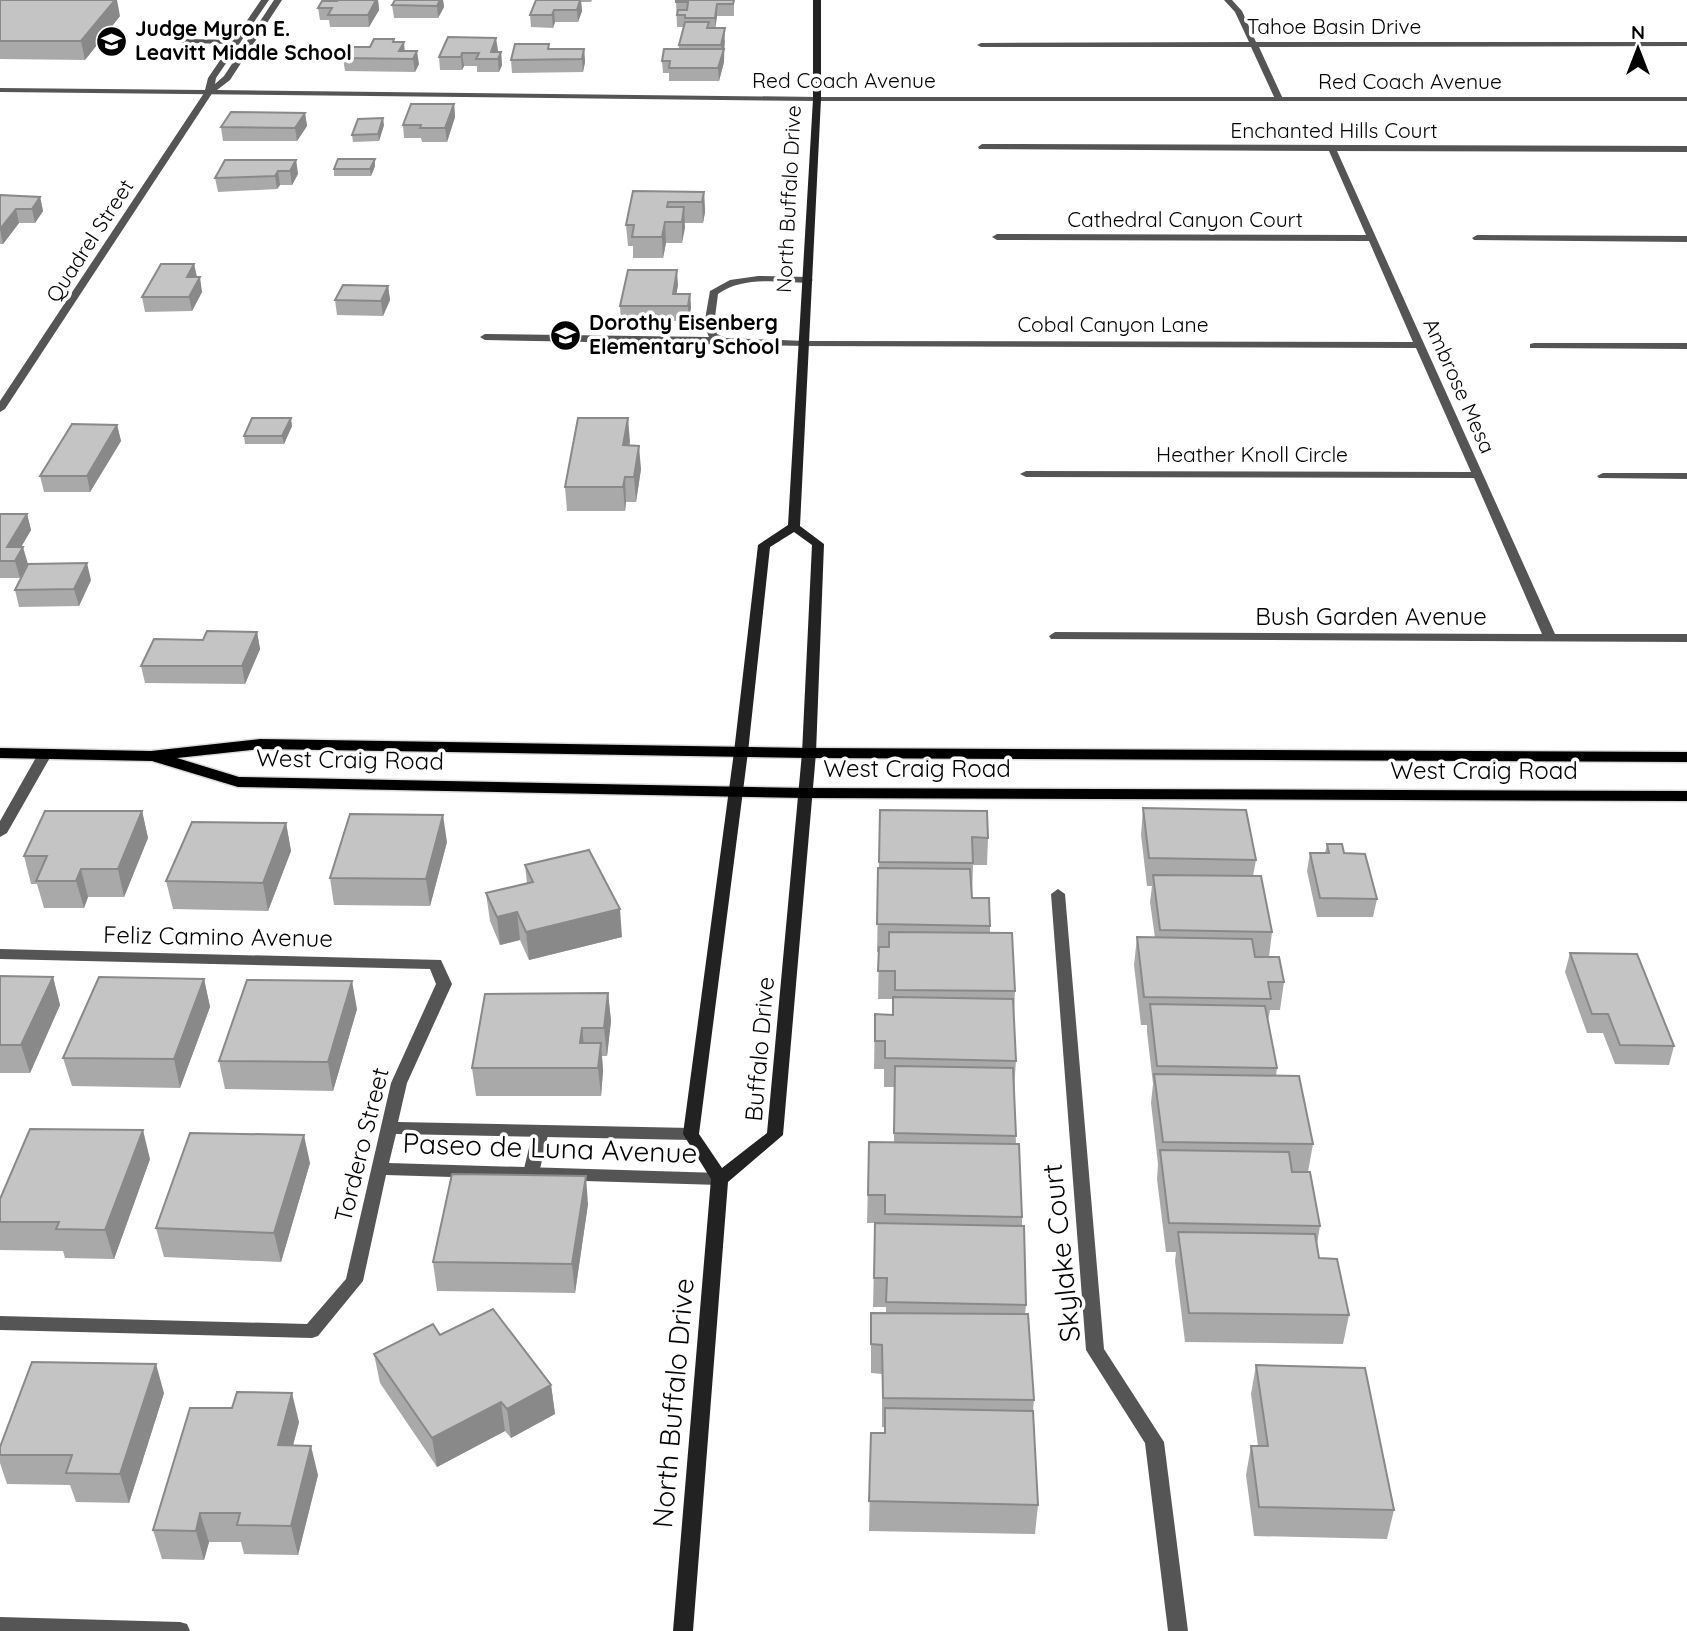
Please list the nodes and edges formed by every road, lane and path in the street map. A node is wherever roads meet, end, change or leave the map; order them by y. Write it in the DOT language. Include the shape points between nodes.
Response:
graph roads {
  1 [pos="265,0"];
  2 [pos="278,0"];
  3 [pos="817,0"];
  4 [pos="1228,0"];
  5 [pos="185,41"];
  6 [pos="237,41"];
  7 [pos="251,42"];
  8 [pos="981,44"];
  9 [pos="1687,44"];
  10 [pos="1253,45"];
  11 [pos="0,90"];
  12 [pos="209,92"];
  13 [pos="817,99"];
  14 [pos="1279,99"];
  15 [pos="1687,99"];
  16 [pos="982,147"];
  17 [pos="1332,148"];
  18 [pos="1687,149"];
  19 [pos="997,237"];
  20 [pos="1372,238"];
  21 [pos="1477,238"];
  22 [pos="1687,239"];
  23 [pos="808,280"];
  24 [pos="485,337"];
  25 [pos="721,340"];
  26 [pos="805,344"];
  27 [pos="1420,345"];
  28 [pos="1534,346"];
  29 [pos="1687,346"];
  30 [pos="0,409"];
  31 [pos="1026,474"];
  32 [pos="1478,475"];
  33 [pos="1603,475"];
  34 [pos="1687,476"];
  35 [pos="794,527"];
  36 [pos="1055,636"];
  37 [pos="1687,638"];
  38 [pos="1551,639"];
  39 [pos="741,752"];
  40 [pos="0,753"];
  41 [pos="809,753"];
  42 [pos="45,754"];
  43 [pos="151,756"];
  44 [pos="1687,757"];
  45 [pos="736,792"];
  46 [pos="805,793"];
  47 [pos="1687,796"];
  48 [pos="0,833"];
  49 [pos="1058,894"];
  50 [pos="0,954"];
  51 [pos="436,964"];
  52 [pos="389,1128"];
  53 [pos="541,1131"];
  54 [pos="691,1134"];
  55 [pos="379,1169"];
  56 [pos="531,1173"];
  57 [pos="720,1179"];
  58 [pos="0,1323"];
  59 [pos="0,1626"];
  60 [pos="180,1631"];
  61 [pos="683,1631"];
  62 [pos="1178,1631"];
  1 -- 6 [label="street, Quadrel Street"];
  2 -- 7 [label="street, Quadrel Street"];
  3 -- 13 [label="main road, North Buffalo Drive"];
  4 -- 10 [label="street"];
  5 -- 6 [label="street"];
  6 -- 7 [label="street"];
  6 -- 12 [label="street, Quadrel Street" via="212,78"];
  7 -- 12 [label="street, Quadrel Street" via="227,78"];
  8 -- 10 [label="street, Tahoe Basin Drive"];
  9 -- 10 [label="street, Tahoe Basin Drive"];
  10 -- 14 [label="street"];
  11 -- 12 [label="street, Red Coach Avenue"];
  12 -- 13 [label="street, Red Coach Avenue"];
  12 -- 30 [label="street, Quadrel Street"];
  13 -- 14 [label="street, Red Coach Avenue"];
  13 -- 23 [label="main road, North Buffalo Drive"];
  14 -- 15 [label="street, Red Coach Avenue"];
  16 -- 17 [label="street, Enchanted Hills Court"];
  17 -- 18 [label="street, Enchanted Hills Court"];
  17 -- 20 [label="street, Ambrose Mesa"];
  19 -- 20 [label="street, Cathedral Canyon Court"];
  20 -- 27 [label="street, Ambrose Mesa"];
  21 -- 22 [label="street"];
  23 -- 25 [label="street" via="743,281 718,288 713,293 709,325 713,336"];
  23 -- 26 [label="main road, North Buffalo Drive"];
  24 -- 25 [label="street, Cobal Canyon Lane"];
  25 -- 26 [label="street, Cobal Canyon Lane"];
  26 -- 27 [label="street, Cobal Canyon Lane"];
  26 -- 35 [label="main road, North Buffalo Drive"];
  27 -- 32 [label="street, Ambrose Mesa"];
  28 -- 29 [label="street"];
  31 -- 32 [label="street, Heather Knoll Circle"];
  32 -- 38 [label="street, Ambrose Mesa"];
  33 -- 34 [label="street"];
  35 -- 39 [label="main road" via="764,545"];
  35 -- 41 [label="main road" via="818,544"];
  36 -- 38 [label="street, Bush Garden Avenue"];
  37 -- 38 [label="street, Bush Garden Avenue"];
  39 -- 41 [label="main road, West Craig Road"];
  39 -- 43 [label="main road, West Craig Road" via="260,744"];
  39 -- 45 [label="main road"];
  40 -- 42 [label="main road, West Craig Road"];
  41 -- 44 [label="main road, West Craig Road"];
  41 -- 46 [label="main road, Buffalo Drive"];
  42 -- 43 [label="main road, West Craig Road"];
  42 -- 48 [label="street"];
  43 -- 45 [label="main road, West Craig Road" via="238,782"];
  45 -- 46 [label="main road, West Craig Road"];
  45 -- 54 [label="main road"];
  46 -- 47 [label="main road, West Craig Road"];
  46 -- 57 [label="main road, Buffalo Drive" via="775,1135"];
  49 -- 62 [label="street, Skylake Court" via="1095,1350 1154,1442"];
  50 -- 51 [label="street, Feliz Camino Avenue"];
  51 -- 52 [label="street, Tordero Street" via="444,984 399,1083"];
  52 -- 53 [label="street, Paseo de Luna Avenue"];
  52 -- 55 [label="street, Tordero Street"];
  53 -- 54 [label="street, Paseo de Luna Avenue"];
  53 -- 56 [label="street"];
  54 -- 57 [label="main road"];
  55 -- 56 [label="street, Paseo de Luna Avenue"];
  55 -- 58 [label="street, Tordero Street" via="354,1281 312,1331"];
  56 -- 57 [label="street, Paseo de Luna Avenue"];
  57 -- 61 [label="main road, North Buffalo Drive"];
  59 -- 60 [label="street"];
}
